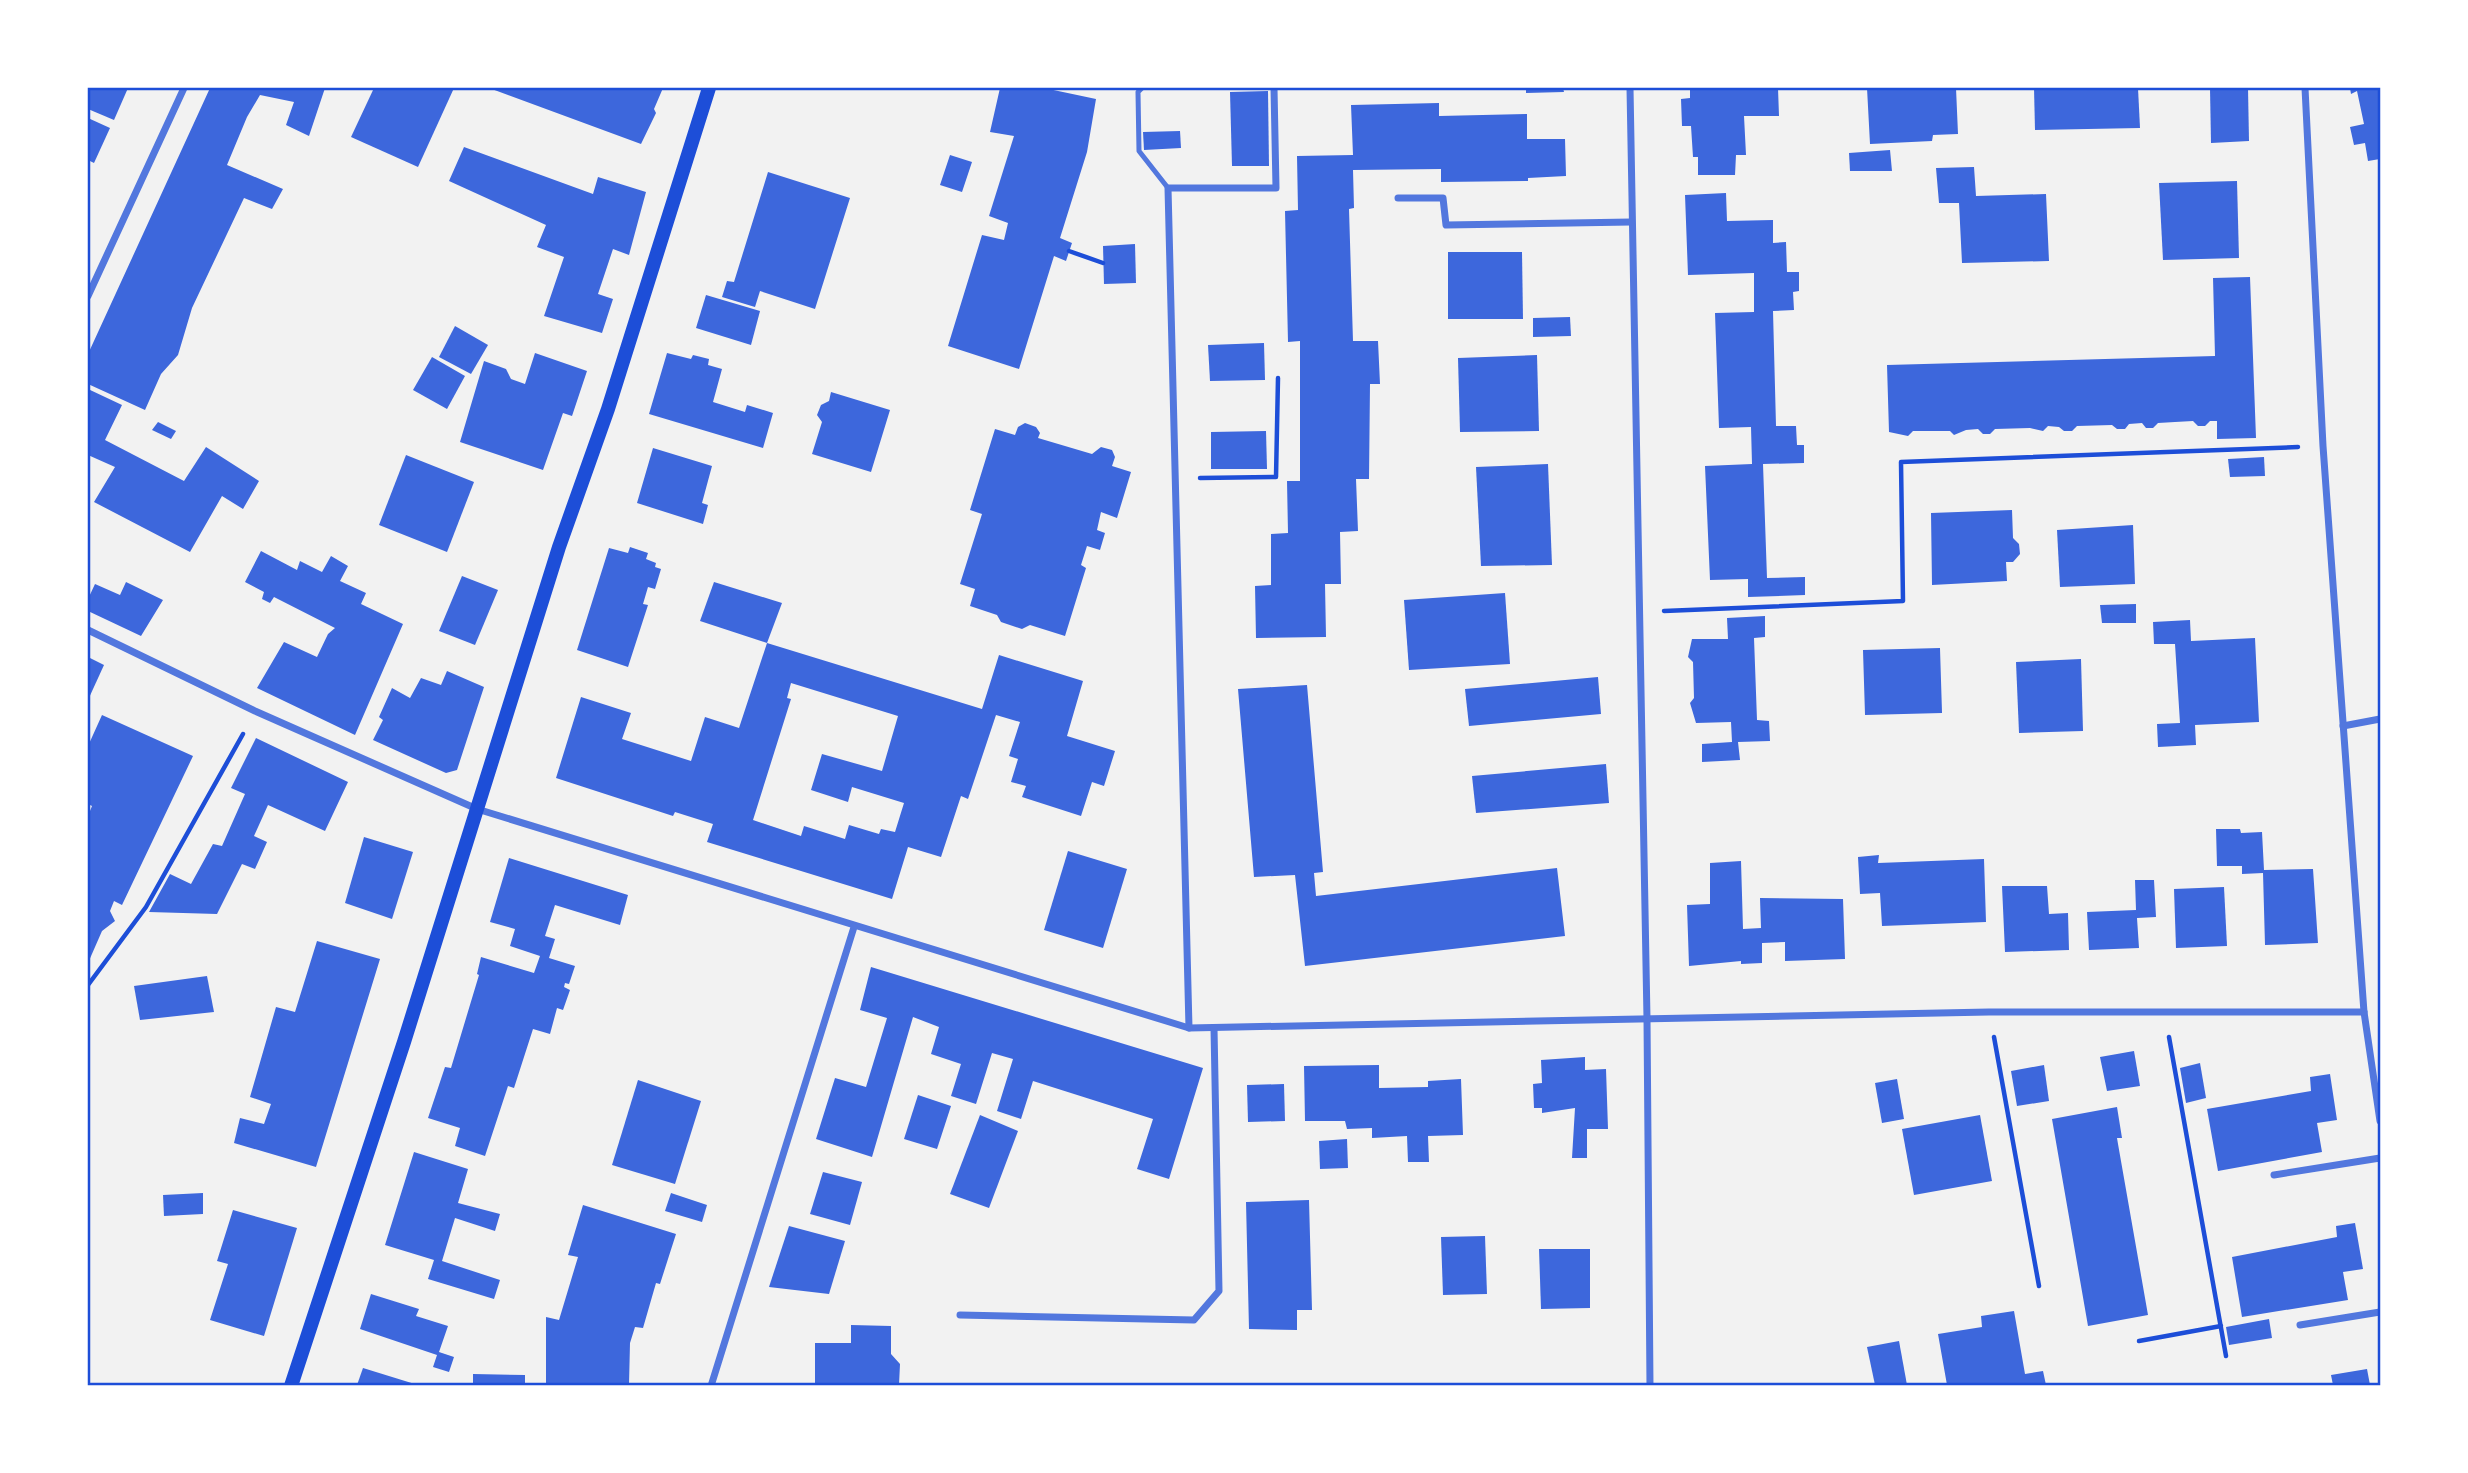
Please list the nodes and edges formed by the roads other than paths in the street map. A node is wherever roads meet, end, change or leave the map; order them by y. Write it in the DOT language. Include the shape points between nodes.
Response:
graph roads {
  1 [pos="184,88"];
  2 [pos="709,88"];
  3 [pos="1142,88"];
  4 [pos="1274,88"];
  5 [pos="1630,88"];
  6 [pos="2305,88"];
  7 [pos="1168,188"];
  8 [pos="1398,198"];
  9 [pos="1631,222"];
  10 [pos="88,296"];
  11 [pos="88,631"];
  12 [pos="2381,719"];
  13 [pos="2343,726"];
  14 [pos="477,809"];
  15 [pos="854,927"];
  16 [pos="2364,1012"];
  17 [pos="1647,1019"];
  18 [pos="1189,1028"];
  19 [pos="1214,1028"];
  20 [pos="2379,1100"];
  21 [pos="2381,1121"];
  22 [pos="2381,1158"];
  23 [pos="2274,1175"];
  24 [pos="2381,1312"];
  25 [pos="960,1315"];
  26 [pos="2300,1325"];
  27 [pos="291,1385"];
  28 [pos="711,1385"];
  29 [pos="1650,1385"];
  1 -- 10 [label="street"];
  2 -- 14 [label="main road"];
  3 -- 7 [label="lane" via="1138,92 1139,150"];
  4 -- 7 [label="street" via="1276,188"];
  5 -- 9 [label="street"];
  6 -- 13 [label="street"];
  7 -- 18 [label="street"];
  8 -- 9 [label="street" via="1443,198 1447,225"];
  9 -- 17 [label="street"];
  11 -- 14 [label="street"];
  12 -- 13 [label="street"];
  13 -- 16 [label="street"];
  14 -- 15 [label="street"];
  14 -- 27 [label="main road"];
  15 -- 18 [label="street"];
  15 -- 28 [label="street"];
  16 -- 17 [label="street" via="1989,1012"];
  16 -- 20 [label="street"];
  17 -- 19 [label="street"];
  17 -- 29 [label="street"];
  18 -- 19 [label="street"];
  19 -- 25 [label="street" via="1219,1291 1195,1320"];
  20 -- 21 [label="street"];
  22 -- 23 [label="street"];
  24 -- 26 [label="street"];
}
